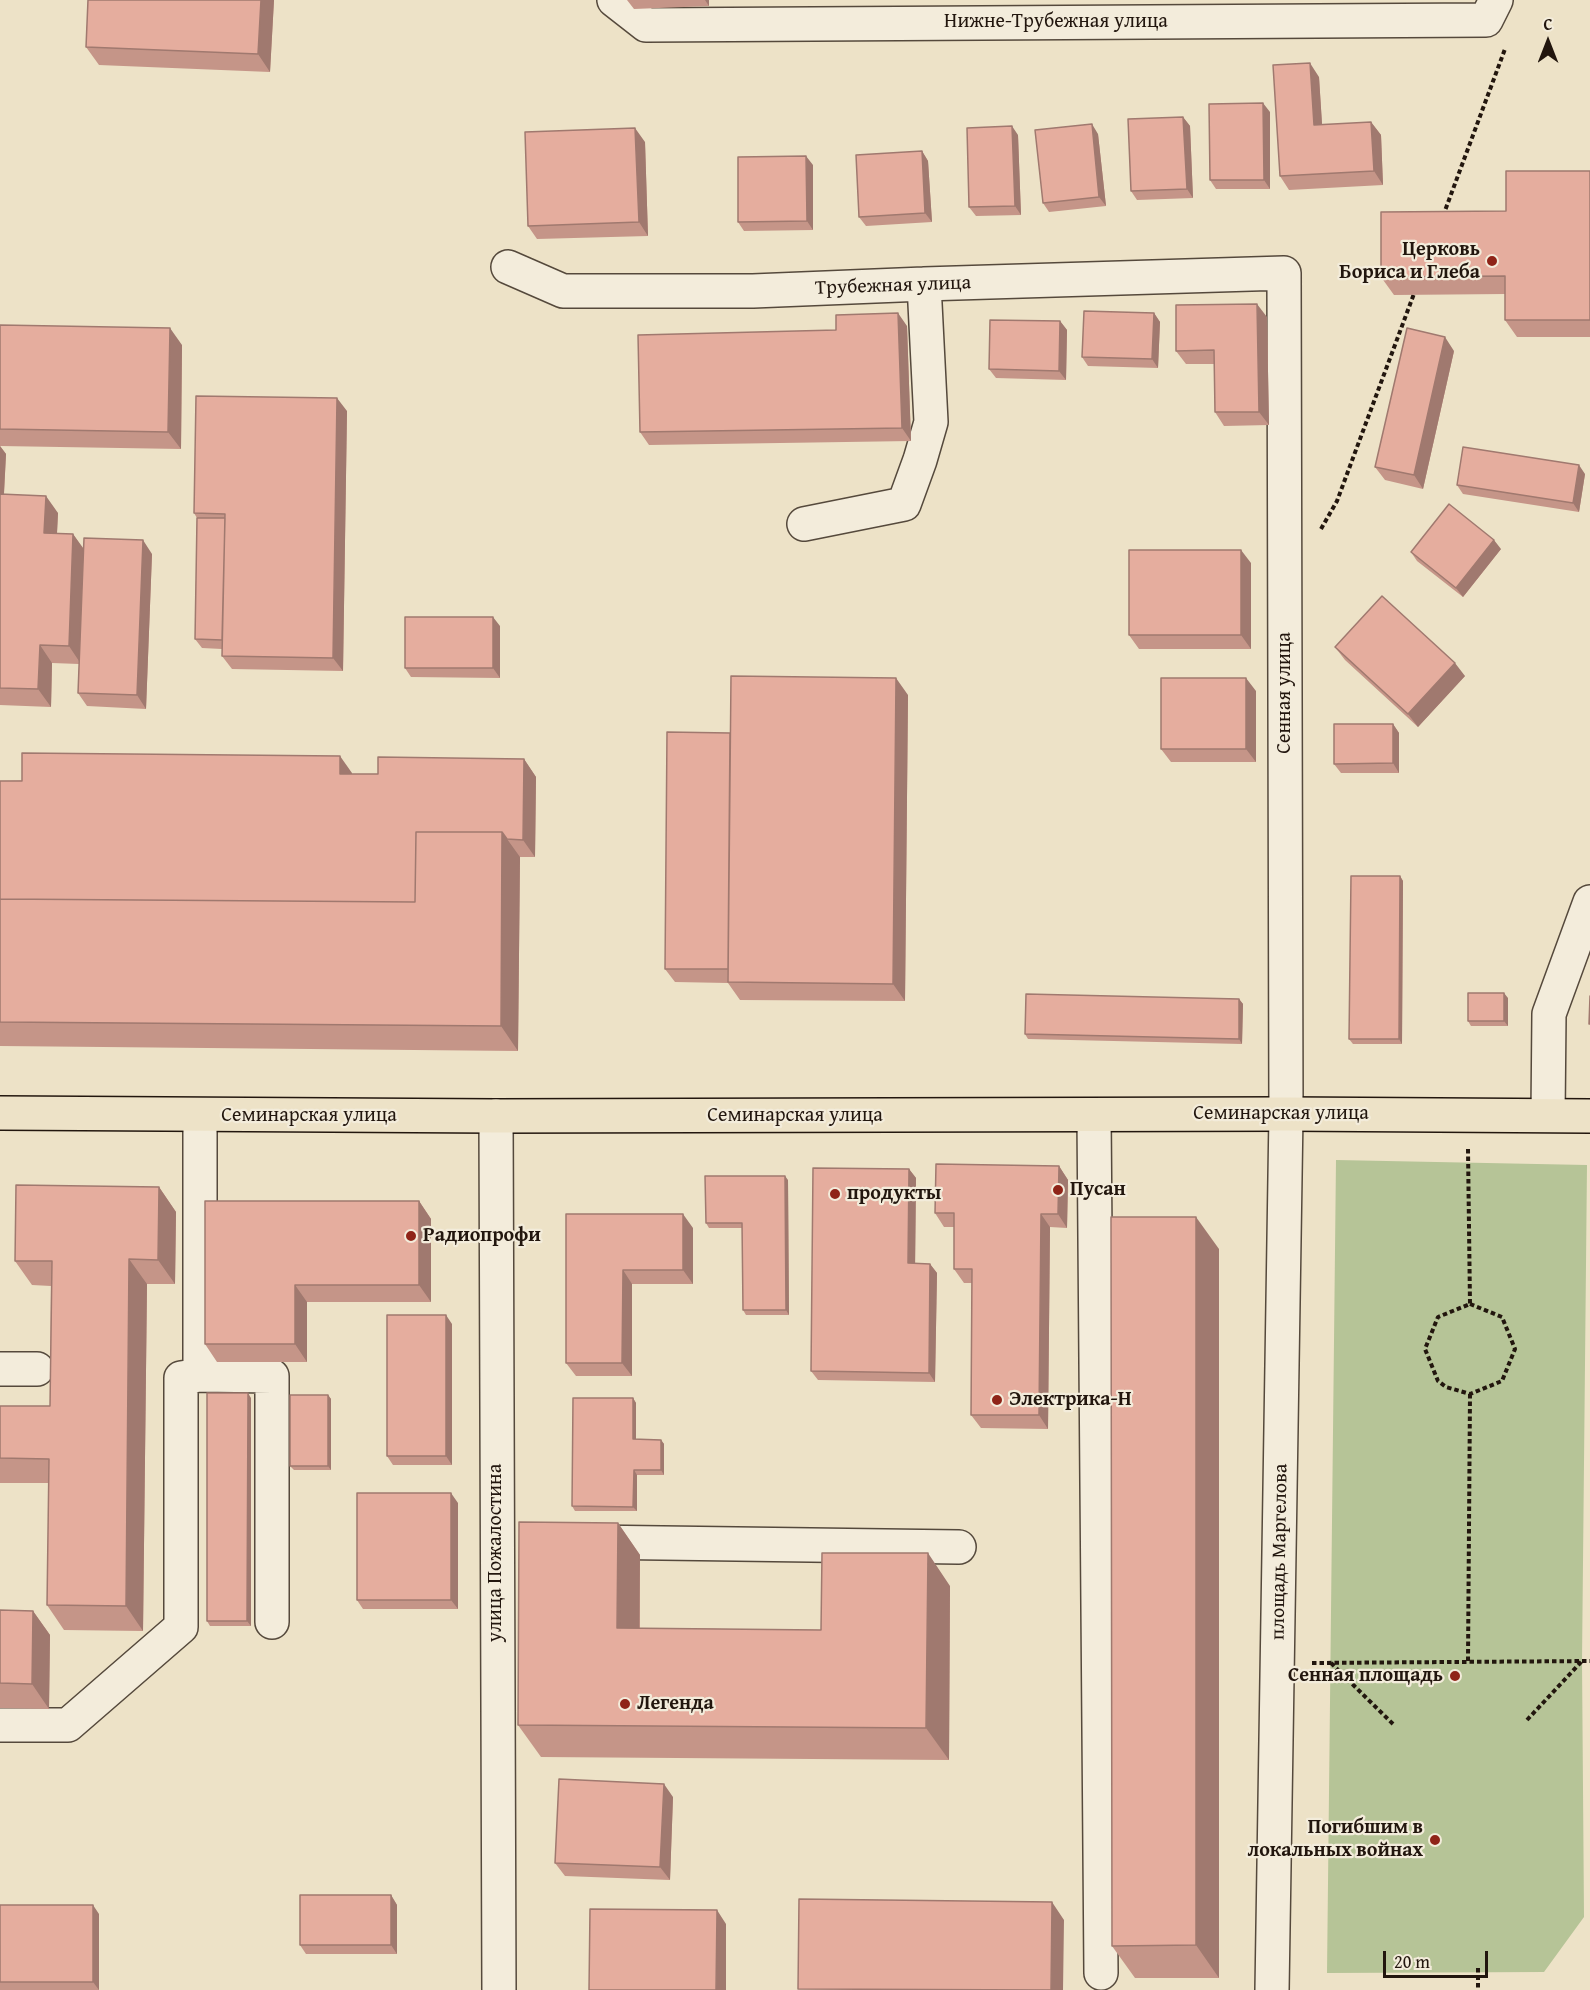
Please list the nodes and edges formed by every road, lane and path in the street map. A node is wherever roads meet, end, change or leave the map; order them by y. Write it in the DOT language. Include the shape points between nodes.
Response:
graph roads {
  1 [pos="614,0"];
  2 [pos="1496,0"];
  3 [pos="1507,45"];
  4 [pos="1441,223"];
  5 [pos="508,267"];
  6 [pos="1284,273"];
  7 [pos="924,284"];
  8 [pos="1416,290"];
  9 [pos="804,524"];
  10 [pos="1319,531"];
  11 [pos="1590,902"];
  12 [pos="0,1113"];
  13 [pos="1286,1114"];
  14 [pos="1467,1114"];
  15 [pos="200,1115"];
  16 [pos="1094,1115"];
  17 [pos="1548,1115"];
  18 [pos="496,1116"];
  19 [pos="1590,1116"];
  20 [pos="1470,1304"];
  21 [pos="0,1369"];
  22 [pos="37,1369"];
  23 [pos="200,1375"];
  24 [pos="1470,1394"];
  25 [pos="496,1539"];
  26 [pos="530,1540"];
  27 [pos="563,1542"];
  28 [pos="959,1547"];
  29 [pos="273,1622"];
  30 [pos="1468,1661"];
  31 [pos="1582,1661"];
  32 [pos="1590,1661"];
  33 [pos="1278,1663"];
  34 [pos="1330,1663"];
  35 [pos="1527,1720"];
  36 [pos="0,1725"];
  37 [pos="1395,1726"];
  38 [pos="1478,1968"];
  39 [pos="1101,1973"];
  40 [pos="499,1990"];
  41 [pos="1272,1990"];
  42 [pos="1478,1990"];
  1 -- 2 [label="street, Нижне-Трубежная улица" via="646,25 658,25 1486,20"];
  3 -- 4 [label="path"];
  5 -- 7 [label="street, Трубежная улица" via="562,291 753,291"];
  6 -- 7 [label="street, Трубежная улица"];
  6 -- 13 [label="street, Сенная улица"];
  7 -- 9 [label="street" via="931,422 904,504"];
  8 -- 10 [label="path" via="1337,501"];
  11 -- 17 [label="street" via="1549,1014"];
  12 -- 15 [label="main road, Семинарская улица"];
  13 -- 14 [label="main road, Семинарская улица"];
  13 -- 16 [label="main road, Семинарская улица"];
  13 -- 33 [label="street, площадь Маргелова"];
  14 -- 17 [label="main road, Семинарская улица"];
  14 -- 20 [label="path"];
  15 -- 18 [label="main road, Семинарская улица"];
  15 -- 23 [label="street"];
  16 -- 18 [label="main road, Семинарская улица"];
  16 -- 39 [label="street"];
  17 -- 19 [label="main road, Семинарская улица"];
  18 -- 25 [label="street, улица Пожалостина"];
  20 -- 24 [label="path" via="1502,1317 1515,1349 1502,1381"];
  20 -- 24 [label="path" via="1438,1317 1425,1349 1438,1381"];
  21 -- 22 [label="street"];
  23 -- 29 [label="street" via="273,1376"];
  23 -- 36 [label="street" via="181,1378 181,1627 68,1725"];
  24 -- 30 [label="path"];
  25 -- 26 [label="street"];
  25 -- 40 [label="street, улица Пожалостина"];
  27 -- 28 [label="street"];
  30 -- 31 [label="path"];
  30 -- 34 [label="path"];
  31 -- 32 [label="path"];
  31 -- 35 [label="path"];
  33 -- 34 [label="path"];
  33 -- 41 [label="street, площадь Маргелова"];
  34 -- 37 [label="path"];
  38 -- 42 [label="path"];
}
